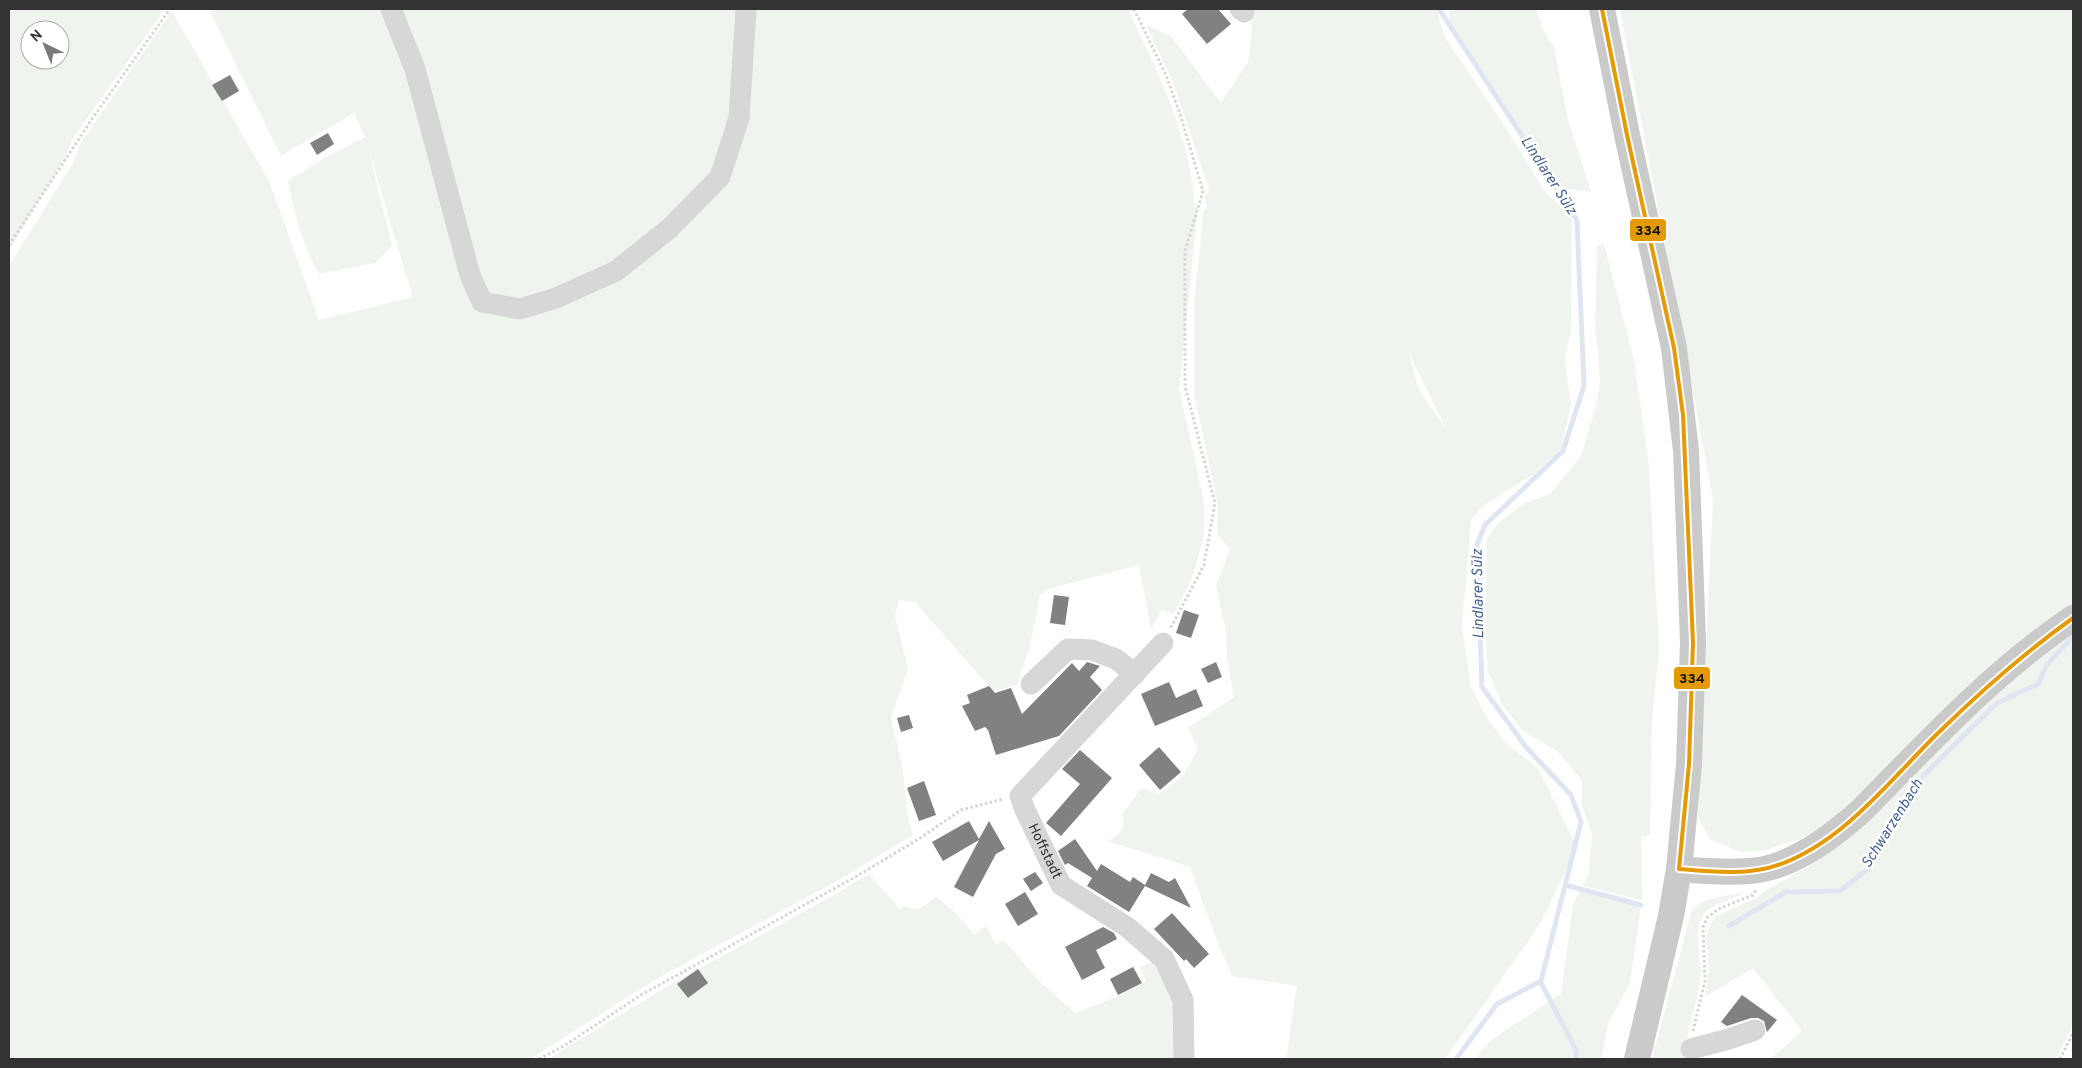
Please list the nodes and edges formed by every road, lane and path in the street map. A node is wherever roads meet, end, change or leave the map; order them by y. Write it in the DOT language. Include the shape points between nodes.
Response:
graph roads {
  1 [pos="170,9"];
  2 [pos="390,9"];
  3 [pos="746,9"];
  4 [pos="1134,9"];
  5 [pos="1602,9"];
  6 [pos="9,245"];
  7 [pos="2073,618"];
  8 [pos="1163,643"];
  9 [pos="1134,674"];
  10 [pos="1031,684"];
  11 [pos="1020,796"];
  12 [pos="1772,866"];
  13 [pos="1679,869"];
  14 [pos="1755,1030"];
  15 [pos="2073,1033"];
  16 [pos="1691,1049"];
  17 [pos="539,1059"];
  18 [pos="1184,1059"];
  19 [pos="1637,1059"];
  20 [pos="2060,1059"];
  1 -- 6 [label="path"];
  2 -- 3 [label="street" via="415,69 470,275 482,302 520,310 616,271 670,228 720,177 739,118"];
  4 -- 8 [label="path" via="1166,75 1203,191 1185,251 1185,386 1215,503 1204,565"];
  5 -- 13 [label="main road" via="1674,348 1683,415 1692,644 1689,764"];
  7 -- 12 [label="main road" via="1985,686 1841,829 1804,852"];
  8 -- 9 [label="street"];
  9 -- 10 [label="street" via="1116,659 1092,650 1068,649"];
  9 -- 11 [label="street"];
  11 -- 17 [label="path" via="961,810 857,876 641,995 562,1048"];
  11 -- 18 [label="street, Hoffstadt" via="1061,885 1127,927 1164,959 1183,1000"];
  12 -- 13 [label="main road" via="1751,871"];
  12 -- 16 [label="path" via="1753,895 1718,909 1707,918 1703,927 1704,981"];
  13 -- 19 [label="main road"];
  14 -- 16 [label="street"];
  15 -- 20 [label="path"];
}
